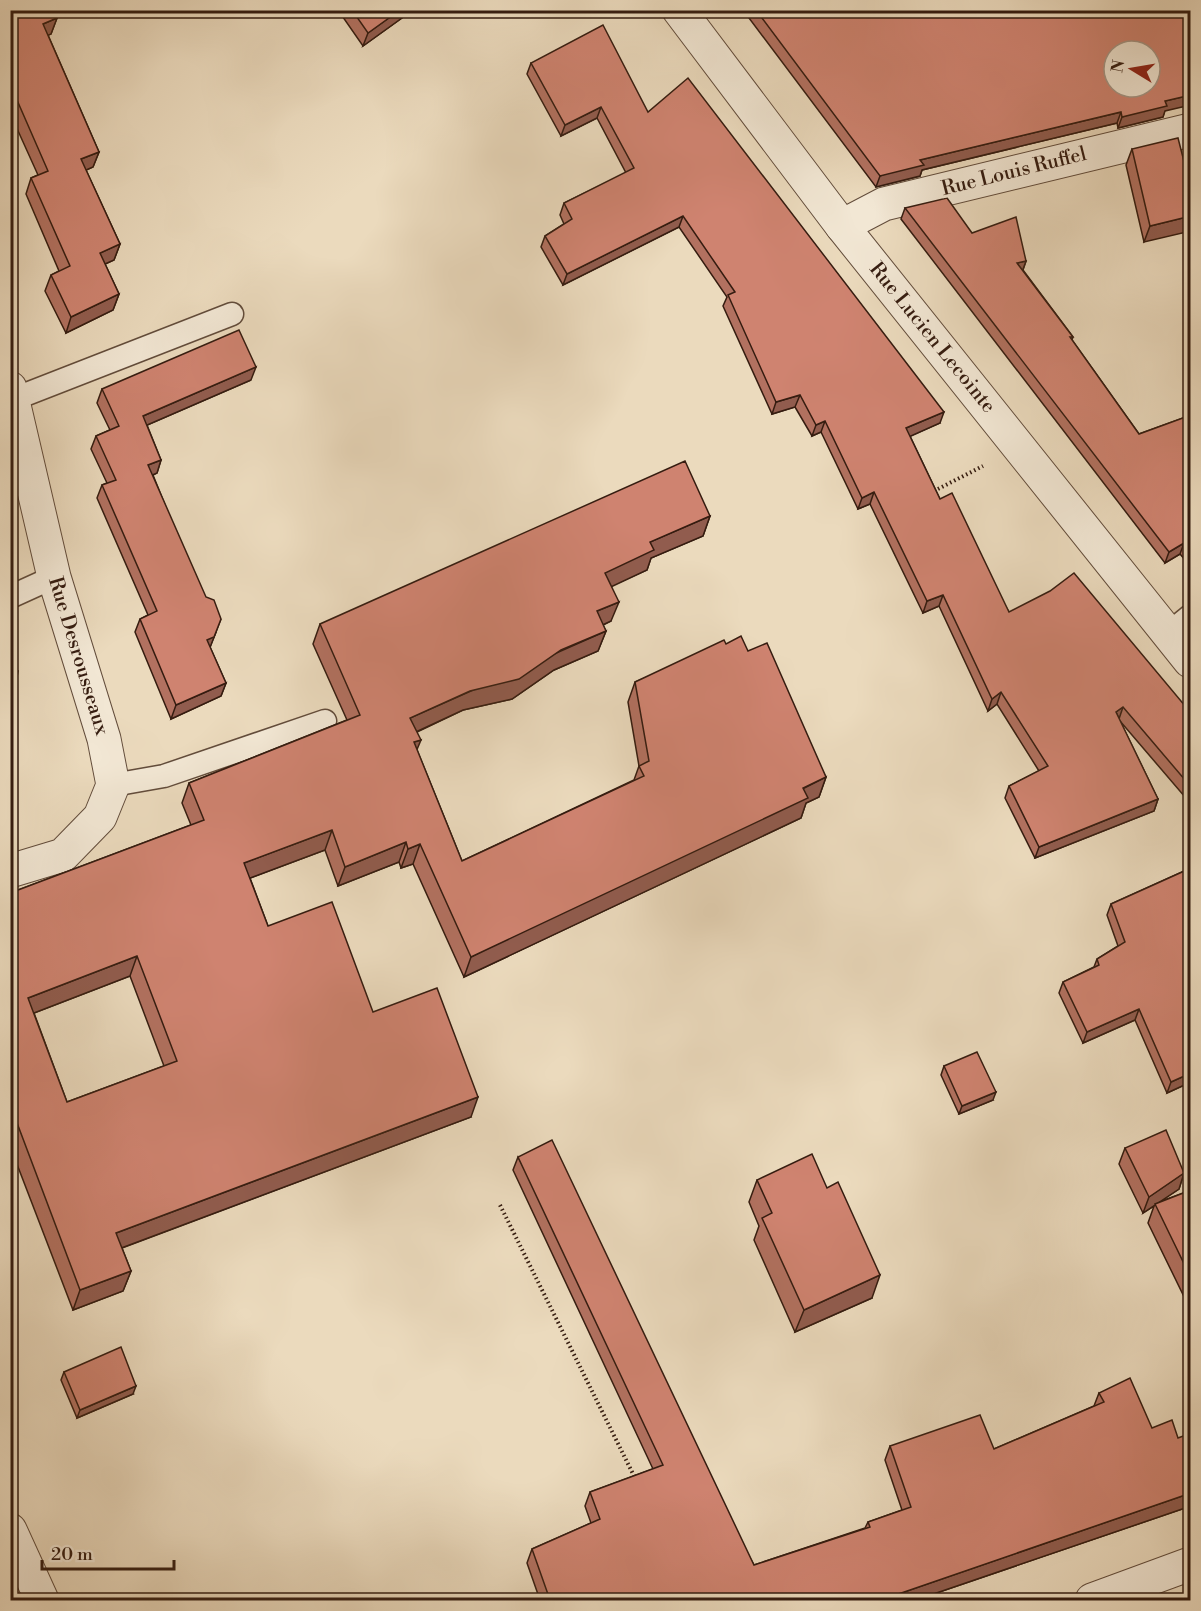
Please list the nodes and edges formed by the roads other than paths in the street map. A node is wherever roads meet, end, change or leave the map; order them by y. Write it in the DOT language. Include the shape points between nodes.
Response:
graph roads {
  1 [pos="679,10"];
  2 [pos="1191,130"];
  3 [pos="842,226"];
  4 [pos="232,314"];
  5 [pos="12,393"];
  6 [pos="54,577"];
  7 [pos="10,597"];
  8 [pos="1179,625"];
  9 [pos="1191,661"];
  10 [pos="325,721"];
  11 [pos="113,785"];
  12 [pos="10,872"];
  13 [pos="10,1530"];
  14 [pos="1191,1564"];
  15 [pos="1107,1598"];
  16 [pos="42,1600"];
  1 -- 3 [label="street, Rue Lucien Lecointe"];
  2 -- 3 [label="street, Rue Louis Ruffel" via="884,204"];
  3 -- 8 [label="street, Rue Lucien Lecointe" via="1015,443"];
  4 -- 5 [label="lane"];
  5 -- 6 [label="street, Rue Desrousseaux"];
  6 -- 7 [label="lane"];
  6 -- 11 [label="street, Rue Desrousseaux" via="104,739"];
  8 -- 9 [label="street, Rue Lucien Lecointe"];
  10 -- 11 [label="lane" via="164,776"];
  11 -- 12 [label="street" via="100,817 63,855"];
  13 -- 16 [label="street"];
  14 -- 15 [label="street"];
}
